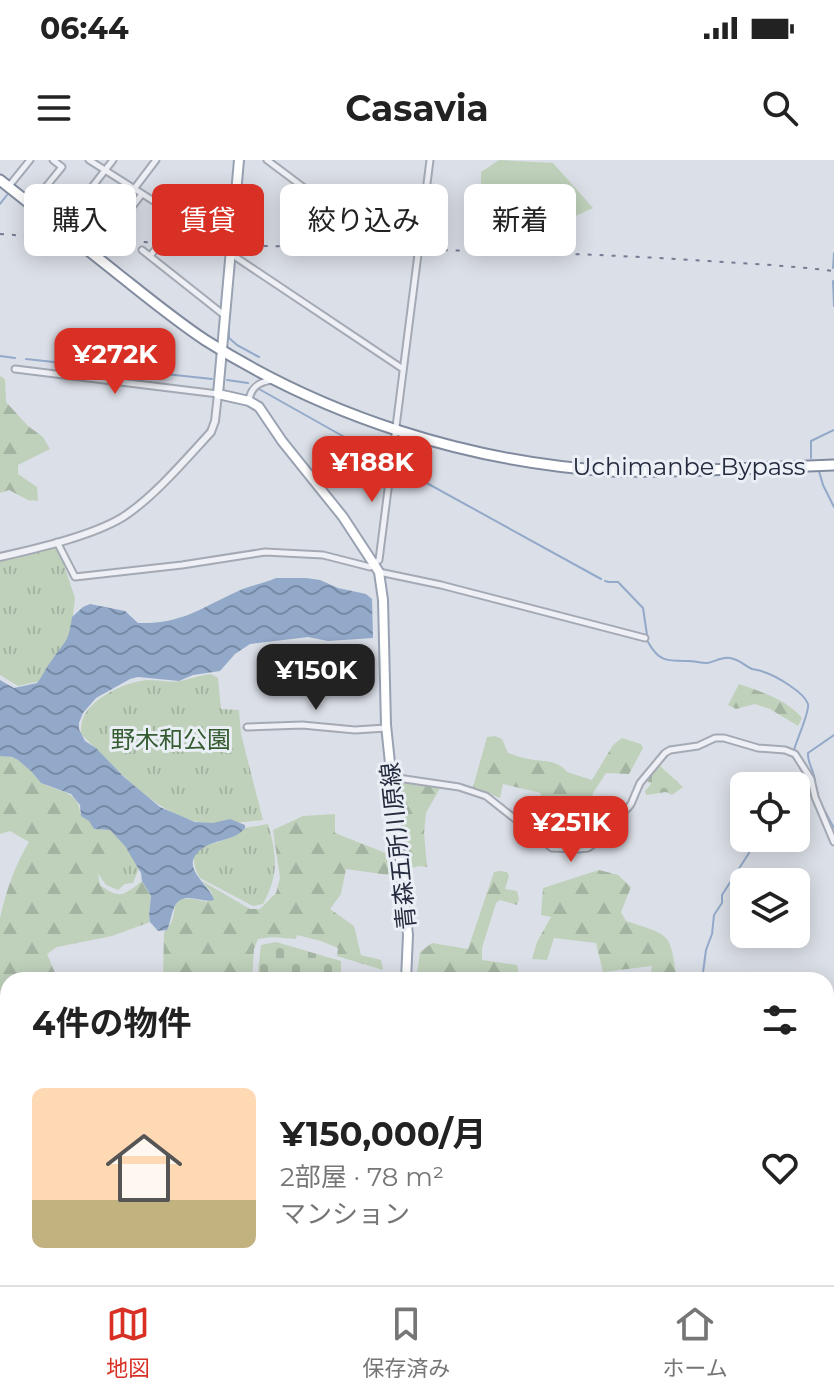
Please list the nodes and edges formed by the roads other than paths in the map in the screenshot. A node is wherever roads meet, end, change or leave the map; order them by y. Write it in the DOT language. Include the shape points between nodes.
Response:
graph roads {
  1 [pos="30,160"];
  2 [pos="53,160"];
  3 [pos="89,160"];
  4 [pos="113,160"];
  5 [pos="156,160"];
  6 [pos="239,160"];
  7 [pos="267,160"];
  8 [pos="430,160"];
  9 [pos="105,170"];
  10 [pos="4,183"];
  11 [pos="49,184"];
  12 [pos="94,184"];
  13 [pos="126,184"];
  14 [pos="236,184"];
  15 [pos="299,184"];
  16 [pos="136,186"];
  17 [pos="136,190"];
  18 [pos="142,194"];
  19 [pos="24,199"];
  20 [pos="152,201"];
  21 [pos="136,202"];
  22 [pos="142,250"];
  23 [pos="152,254"];
  24 [pos="95,256"];
  25 [pos="150,256"];
  26 [pos="230,256"];
  27 [pos="234,256"];
  28 [pos="224,315"];
  29 [pos="222,350"];
  30 [pos="15,369"];
  31 [pos="403,369"];
  32 [pos="277,380"];
  33 [pos="218,394"];
  34 [pos="249,401"];
  35 [pos="395,429"];
  36 [pos="834,465"];
  37 [pos="57,542"];
  38 [pos="0,557"];
  39 [pos="377,568"];
  40 [pos="645,638"];
  41 [pos="247,727"];
  42 [pos="386,728"];
  43 [pos="391,777"];
  44 [pos="834,842"];
  45 [pos="406,972"];
  1 -- 10 [label="street"];
  2 -- 11 [label="street" via="62,167"];
  3 -- 9 [label="street"];
  4 -- 9 [label="street"];
  5 -- 16 [label="street"];
  6 -- 14 [label="main road"];
  7 -- 15 [label="street"];
  8 -- 31 [label="street"];
  9 -- 12 [label="street"];
  9 -- 13 [label="street"];
  10 -- 19 [label="highway, Uchimanbe Bypass"];
  17 -- 18 [label="street"];
  18 -- 20 [label="street"];
  18 -- 21 [label="street"];
  22 -- 25 [label="street"];
  23 -- 25 [label="street"];
  24 -- 29 [label="highway, Uchimanbe Bypass"];
  25 -- 28 [label="street"];
  26 -- 28 [label="main road"];
  27 -- 31 [label="street"];
  28 -- 29 [label="main road"];
  29 -- 32 [label="highway, Uchimanbe Bypass"];
  29 -- 33 [label="main road"];
  30 -- 33 [label="street"];
  31 -- 35 [label="street"];
  32 -- 34 [label="street" via="256,385"];
  32 -- 35 [label="highway, Uchimanbe Bypass"];
  33 -- 34 [label="main road"];
  33 -- 37 [label="street" via="211,432 147,498 119,520"];
  34 -- 39 [label="main road, 青森五所川原線" via="343,517"];
  35 -- 36 [label="highway, Uchimanbe Bypass" via="506,458 575,468"];
  35 -- 39 [label="street"];
  37 -- 38 [label="street"];
  37 -- 39 [label="street" via="75,577 265,552 323,555"];
  39 -- 40 [label="street"];
  39 -- 42 [label="main road, 青森五所川原線" via="383,600"];
  41 -- 42 [label="street"];
  42 -- 43 [label="main road, 青森五所川原線"];
  43 -- 44 [label="street" via="486,796 552,848 588,848 628,808 665,753 724,738 795,754 811,779"];
  43 -- 45 [label="main road, 青森五所川原線" via="406,909"];
}
